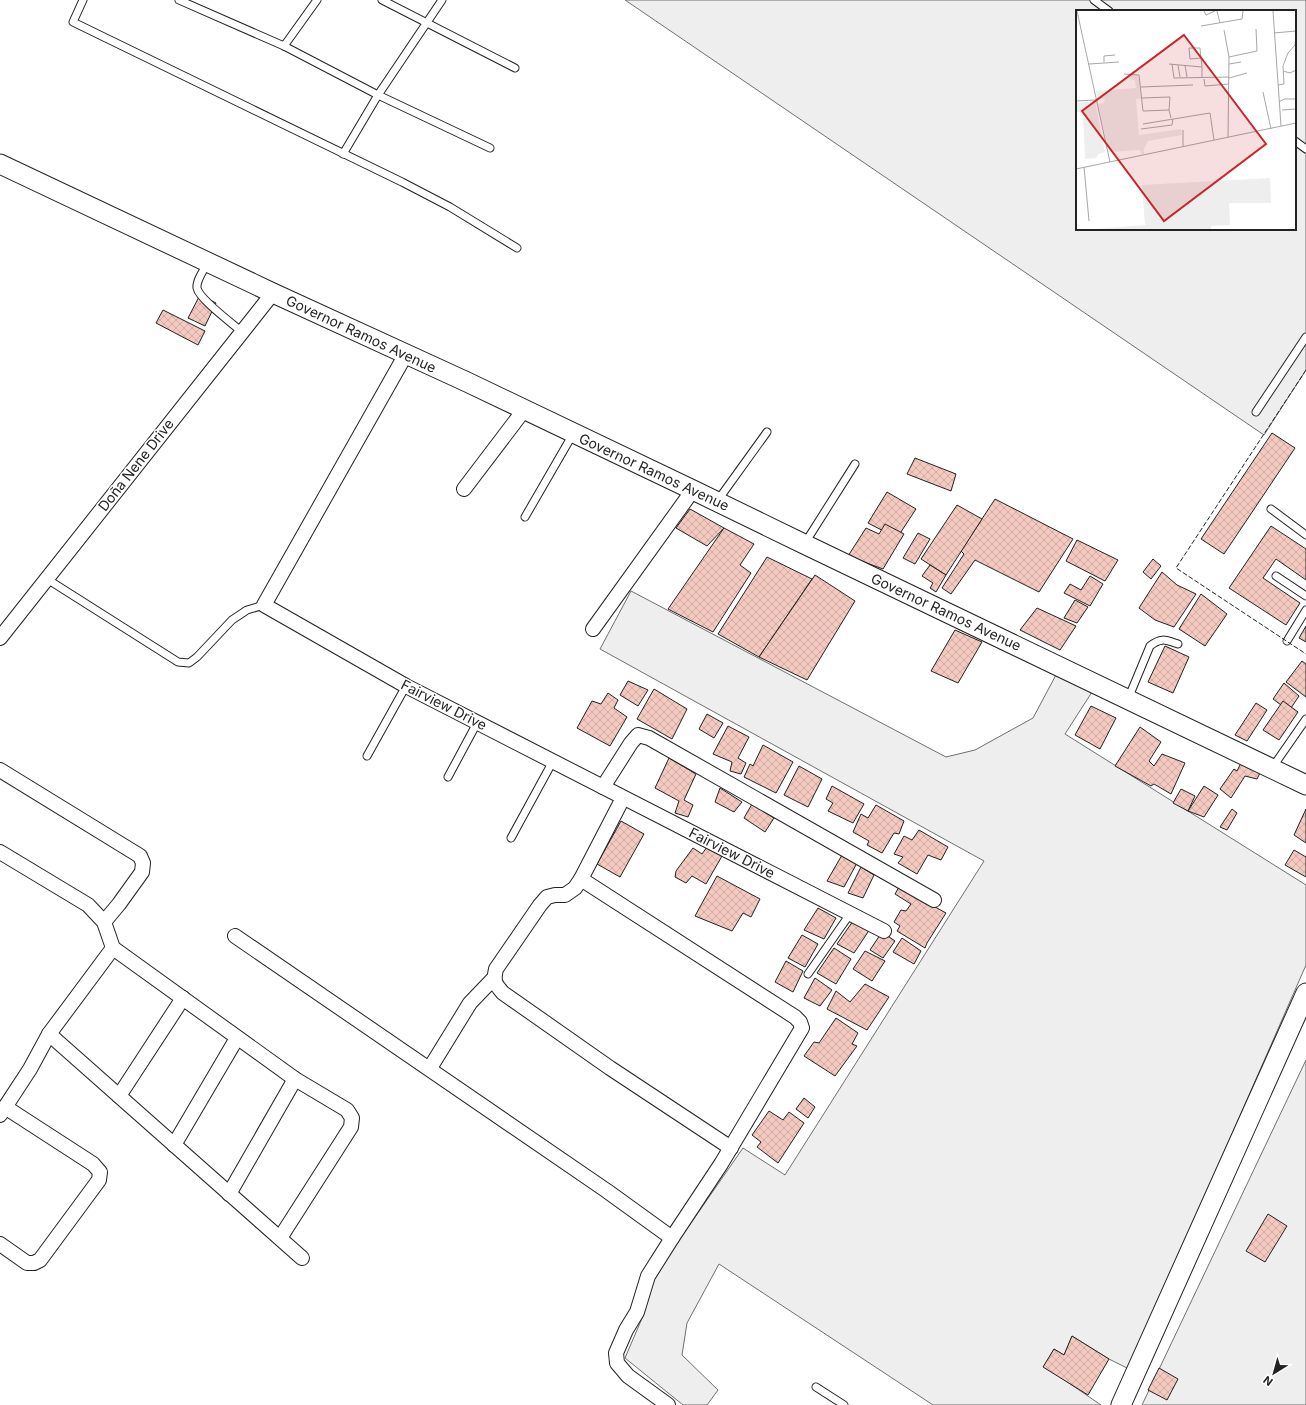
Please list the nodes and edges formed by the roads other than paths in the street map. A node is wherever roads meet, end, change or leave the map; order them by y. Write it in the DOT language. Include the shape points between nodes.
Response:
graph roads {
  1 [pos="83,0"];
  2 [pos="179,0"];
  3 [pos="317,0"];
  4 [pos="382,0"];
  5 [pos="442,0"];
  6 [pos="1094,0"];
  7 [pos="1108,10"];
  8 [pos="427,24"];
  9 [pos="284,46"];
  10 [pos="515,68"];
  11 [pos="378,95"];
  12 [pos="1296,142"];
  13 [pos="490,148"];
  14 [pos="1306,149"];
  15 [pos="343,154"];
  16 [pos="0,164"];
  17 [pos="517,248"];
  18 [pos="208,262"];
  19 [pos="273,293"];
  20 [pos="242,332"];
  21 [pos="1306,338"];
  22 [pos="406,354"];
  23 [pos="524,410"];
  24 [pos="1256,412"];
  25 [pos="767,432"];
  26 [pos="574,434"];
  27 [pos="855,464"];
  28 [pos="464,489"];
  29 [pos="693,490"];
  30 [pos="717,502"];
  31 [pos="1271,509"];
  32 [pos="525,517"];
  33 [pos="1306,535"];
  34 [pos="804,544"];
  35 [pos="1276,576"];
  36 [pos="46,579"];
  37 [pos="1306,596"];
  38 [pos="264,604"];
  39 [pos="1306,610"];
  40 [pos="593,629"];
  41 [pos="0,638"];
  42 [pos="1287,641"];
  43 [pos="1178,644"];
  44 [pos="406,686"];
  45 [pos="1128,699"];
  46 [pos="1306,719"];
  47 [pos="477,722"];
  48 [pos="367,756"];
  49 [pos="553,761"];
  50 [pos="1272,769"];
  51 [pos="0,770"];
  52 [pos="448,777"];
  53 [pos="1306,785"];
  54 [pos="603,787"];
  55 [pos="624,798"];
  56 [pos="511,838"];
  57 [pos="0,852"];
  58 [pos="581,879"];
  59 [pos="934,900"];
  60 [pos="850,914"];
  61 [pos="104,922"];
  62 [pos="884,931"];
  63 [pos="235,936"];
  64 [pos="113,948"];
  65 [pos="808,974"];
  66 [pos="494,978"];
  67 [pos="1306,993"];
  68 [pos="183,998"];
  69 [pos="49,1034"];
  70 [pos="237,1038"];
  71 [pos="430,1068"];
  72 [pos="295,1079"];
  73 [pos="119,1096"];
  74 [pos="3,1111"];
  75 [pos="174,1145"];
  76 [pos="731,1148"];
  77 [pos="229,1194"];
  78 [pos="280,1238"];
  79 [pos="672,1238"];
  80 [pos="0,1244"];
  81 [pos="302,1258"];
  82 [pos="816,1387"];
  83 [pos="668,1405"];
  84 [pos="844,1405"];
  85 [pos="1121,1405"];
  1 -- 15 [label="lane" via="73,22"];
  2 -- 9 [label="lane"];
  3 -- 9 [label="lane"];
  4 -- 8 [label="lane"];
  5 -- 8 [label="lane"];
  6 -- 7 [label="lane"];
  8 -- 10 [label="lane"];
  8 -- 11 [label="lane"];
  9 -- 11 [label="lane"];
  11 -- 13 [label="lane"];
  11 -- 15 [label="lane"];
  12 -- 14 [label="lane"];
  15 -- 17 [label="lane" via="450,207"];
  16 -- 18 [label="main road, Governor Ramos Avenue"];
  18 -- 19 [label="main road, Governor Ramos Avenue"];
  18 -- 20 [label="lane" via="197,290 204,300"];
  19 -- 20 [label="street, Doña Nene Drive"];
  19 -- 22 [label="main road, Governor Ramos Avenue"];
  20 -- 36 [label="street, Doña Nene Drive"];
  21 -- 24 [label="lane"];
  22 -- 23 [label="main road, Governor Ramos Avenue"];
  22 -- 38 [label="street"];
  23 -- 26 [label="main road, Governor Ramos Avenue"];
  23 -- 28 [label="street"];
  25 -- 30 [label="lane"];
  26 -- 29 [label="main road, Governor Ramos Avenue"];
  26 -- 32 [label="lane"];
  27 -- 34 [label="lane"];
  29 -- 30 [label="main road, Governor Ramos Avenue"];
  29 -- 40 [label="street"];
  30 -- 34 [label="main road, Governor Ramos Avenue"];
  31 -- 33 [label="lane"];
  34 -- 45 [label="main road, Governor Ramos Avenue"];
  35 -- 37 [label="lane"];
  36 -- 38 [label="lane" via="178,662 189,663 232,620 247,610"];
  36 -- 41 [label="street, Doña Nene Drive"];
  38 -- 44 [label="street, Fairview Drive"];
  39 -- 42 [label="lane"];
  43 -- 45 [label="lane" via="1166,639 1150,646"];
  44 -- 47 [label="street, Fairview Drive"];
  44 -- 48 [label="lane"];
  45 -- 50 [label="main road, Governor Ramos Avenue"];
  46 -- 50 [label="lane"];
  47 -- 49 [label="street, Fairview Drive"];
  47 -- 52 [label="lane"];
  49 -- 54 [label="street, Fairview Drive"];
  49 -- 56 [label="lane"];
  50 -- 53 [label="main road, Governor Ramos Avenue"];
  51 -- 61 [label="street" via="140,856 143,863 142,872"];
  54 -- 55 [label="street, Fairview Drive"];
  54 -- 59 [label="street" via="638,735 649,738"];
  55 -- 58 [label="street"];
  55 -- 60 [label="street, Fairview Drive"];
  57 -- 61 [label="street" via="88,904"];
  58 -- 66 [label="street" via="575,888 565,895 547,897 496,969"];
  58 -- 76 [label="street" via="795,1016 800,1022 800,1033"];
  60 -- 62 [label="street, Fairview Drive"];
  60 -- 65 [label="lane"];
  61 -- 64 [label="street"];
  63 -- 71 [label="street"];
  64 -- 68 [label="street"];
  64 -- 69 [label="street"];
  66 -- 71 [label="street" via="470,1003"];
  66 -- 76 [label="street" via="503,993"];
  67 -- 85 [label="main road"];
  68 -- 70 [label="street"];
  68 -- 73 [label="street"];
  69 -- 73 [label="street"];
  69 -- 74 [label="street"];
  70 -- 72 [label="street"];
  70 -- 75 [label="street"];
  71 -- 79 [label="street"];
  72 -- 77 [label="street"];
  72 -- 78 [label="street" via="347,1110 352,1118 351,1127"];
  73 -- 75 [label="street"];
  74 -- 80 [label="street" via="93,1164 100,1172 99,1180 40,1260 34,1264 27,1263"];
  75 -- 77 [label="street"];
  76 -- 79 [label="street"];
  77 -- 78 [label="street"];
  78 -- 81 [label="street"];
  79 -- 83 [label="street" via="648,1276 637,1312 616,1353 617,1363 628,1376"];
  82 -- 84 [label="lane"];
}
